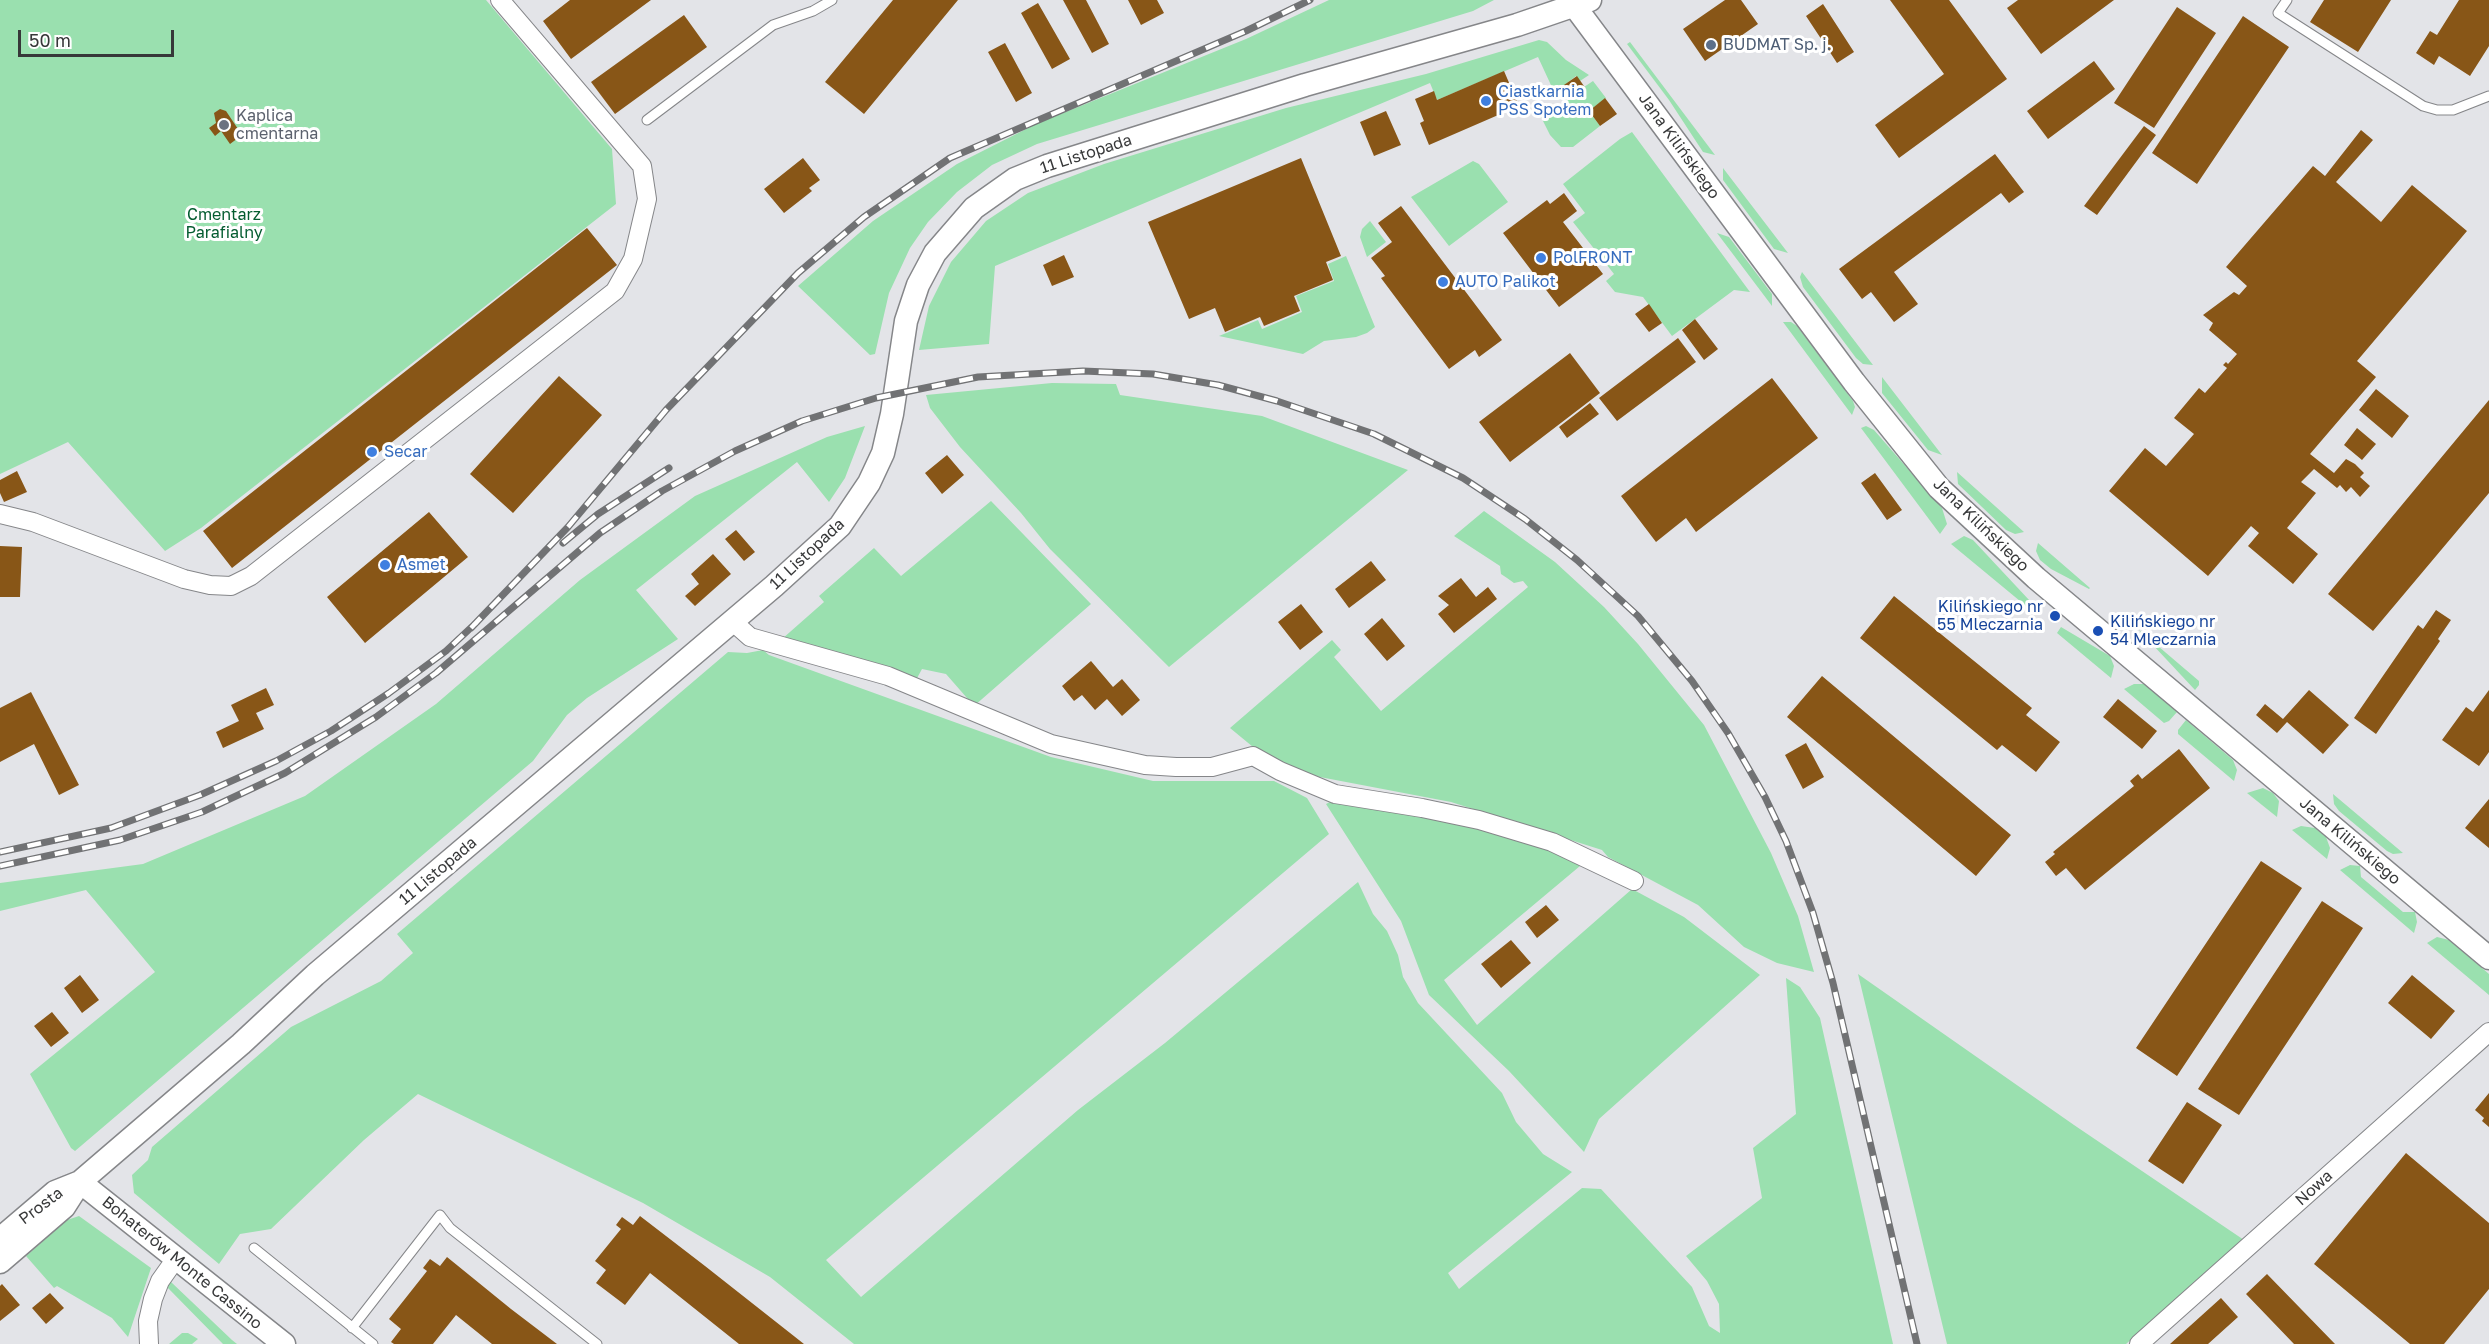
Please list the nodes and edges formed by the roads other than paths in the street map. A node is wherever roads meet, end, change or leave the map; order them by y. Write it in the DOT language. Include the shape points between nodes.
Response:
graph roads {
  1 [pos="500,0"];
  2 [pos="832,0"];
  3 [pos="2287,0"];
  4 [pos="1578,2"];
  5 [pos="2489,96"];
  6 [pos="647,120"];
  7 [pos="0,514"];
  8 [pos="732,621"];
  9 [pos="1634,881"];
  10 [pos="2489,958"];
  11 [pos="2489,1032"];
  12 [pos="80,1182"];
  13 [pos="0,1239"];
  14 [pos="254,1248"];
  15 [pos="177,1257"];
  16 [pos="0,1262"];
  17 [pos="352,1328"];
  18 [pos="149,1344"];
  19 [pos="284,1344"];
  20 [pos="372,1344"];
  21 [pos="597,1344"];
  22 [pos="2139,1344"];
  1 -- 7 [label="street" via="642,166 647,200 633,259 615,291 251,576 231,586 184,579 33,522"];
  2 -- 6 [label="lane" via="773,25"];
  3 -- 5 [label="lane" via="2278,13 2423,106 2453,110"];
  4 -- 8 [label="street, 11 Listopada" via="1517,25 1079,155 1024,175 988,197 949,234 918,285 906,321 887,441 860,500 825,542"];
  4 -- 10 [label="street, Jana Kilińskiego" via="1854,382 1939,488 2020,564"];
  8 -- 9 [label="street" via="750,637 888,676 1052,744 1133,763 1176,768 1212,767 1253,756 1335,794 1445,813 1552,842"];
  8 -- 12 [label="street, 11 Listopada" via="315,975"];
  11 -- 22 [label="street, Nowa"];
  12 -- 13 [label="street, Prosta" via="55,1192"];
  12 -- 15 [label="street, Bohaterów Monte Cassino"];
  12 -- 16 [label="street, Prosta" via="64,1207"];
  14 -- 17 [label="lane"];
  15 -- 18 [label="street" via="153,1299 148,1321"];
  15 -- 19 [label="street, Bohaterów Monte Cassino"];
  17 -- 20 [label="lane"];
  17 -- 21 [label="lane" via="440,1215 450,1228"];
}
